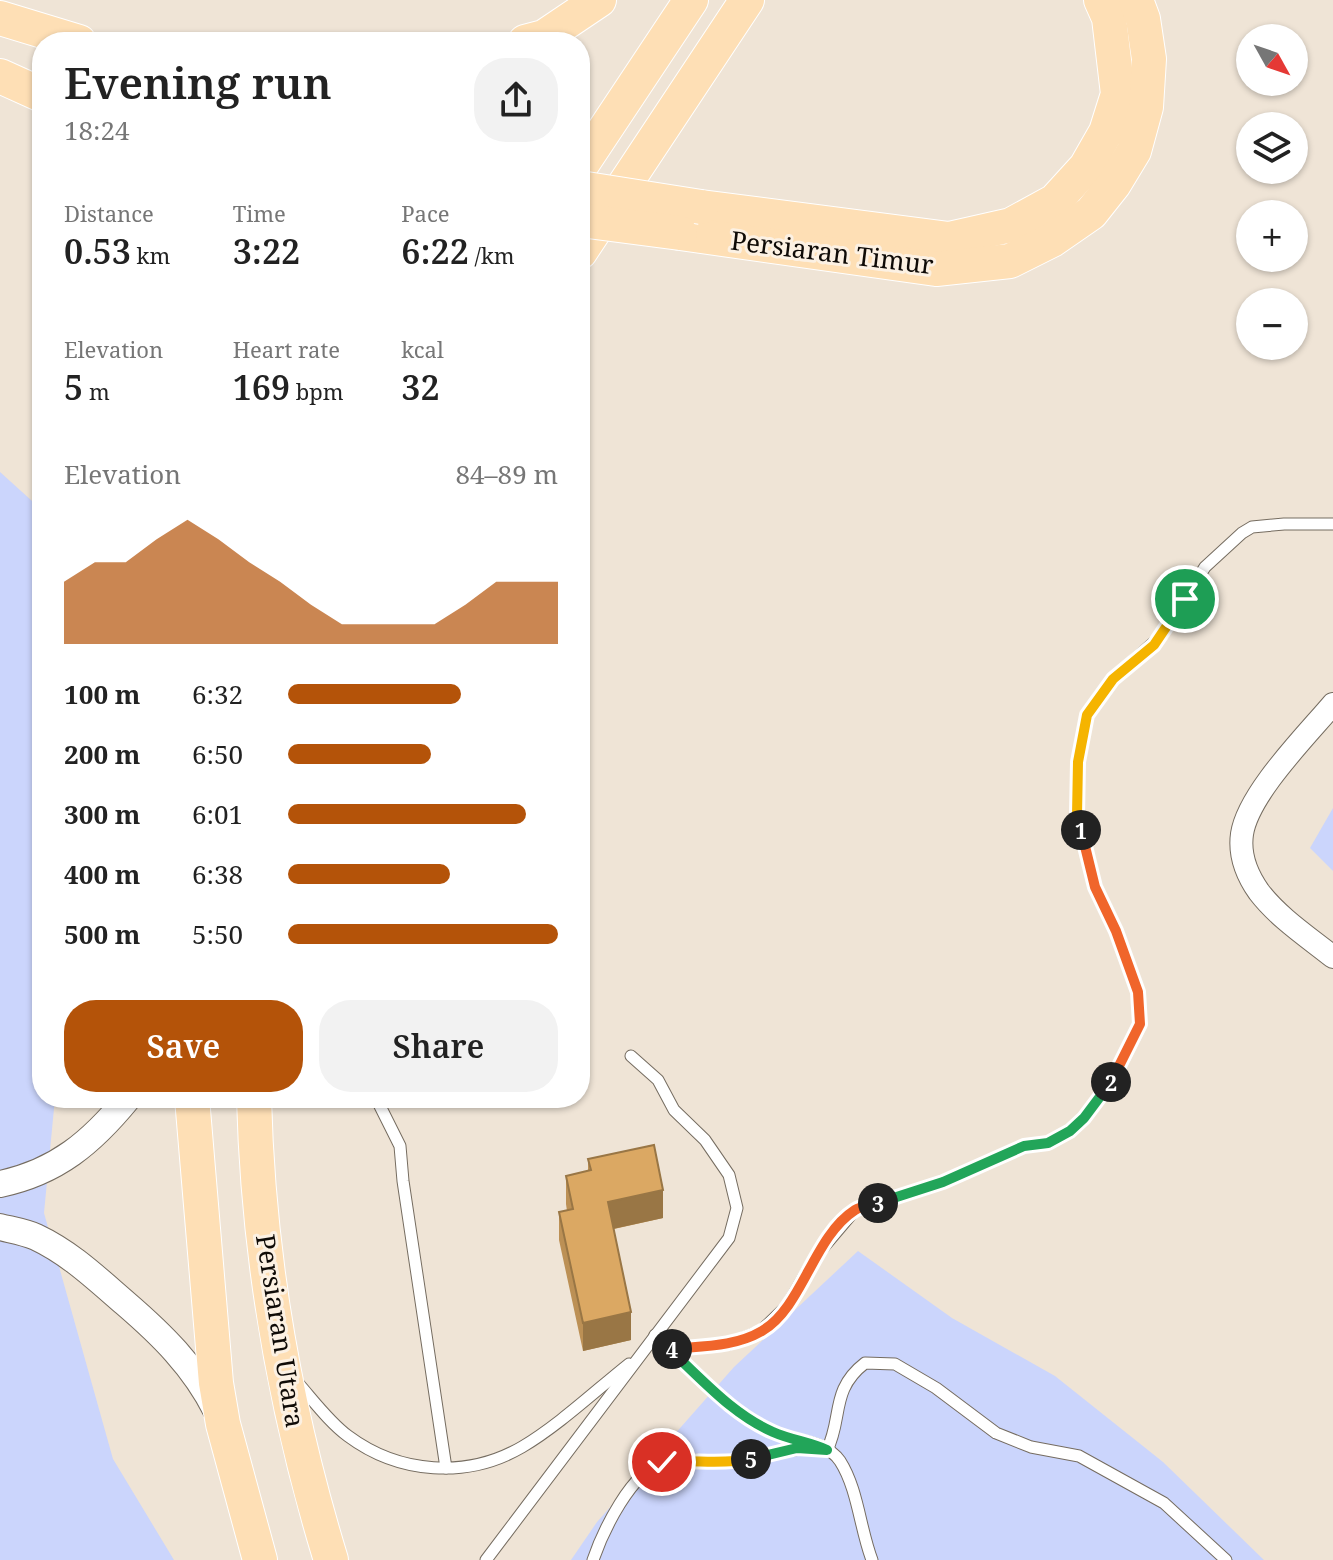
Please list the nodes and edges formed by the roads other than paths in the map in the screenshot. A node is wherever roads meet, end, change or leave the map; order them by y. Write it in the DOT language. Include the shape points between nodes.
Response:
graph roads {
  1 [pos="599,0"];
  2 [pos="691,0"];
  3 [pos="1101,0"];
  4 [pos="1136,0"];
  5 [pos="744,7"];
  6 [pos="0,20"];
  7 [pos="43,32"];
  8 [pos="551,32"];
  9 [pos="32,36"];
  10 [pos="0,76"];
  11 [pos="32,90"];
  12 [pos="1120,141"];
  13 [pos="590,152"];
  14 [pos="590,190"];
  15 [pos="590,221"];
  16 [pos="590,237"];
  17 [pos="1333,524"];
  18 [pos="1333,704"];
  19 [pos="1333,957"];
  20 [pos="631,1056"];
  21 [pos="120,1108"];
  22 [pos="193,1108"];
  23 [pos="254,1108"];
  24 [pos="381,1108"];
  25 [pos="0,1184"];
  26 [pos="0,1227"];
  27 [pos="655,1335"];
  28 [pos="670,1350"];
  29 [pos="640,1355"];
  30 [pos="281,1364"];
  31 [pos="223,1424"];
  32 [pos="827,1450"];
  33 [pos="446,1468"];
  34 [pos="260,1560"];
  35 [pos="331,1560"];
  36 [pos="486,1560"];
  37 [pos="593,1560"];
  38 [pos="872,1560"];
  39 [pos="1226,1560"];
  1 -- 8 [label="main road"];
  2 -- 13 [label="main road"];
  3 -- 12 [label="main road" via="1109,18"];
  4 -- 12 [label="main road" via="1149,59 1146,107"];
  5 -- 16 [label="main road"];
  6 -- 7 [label="main road"];
  6 -- 9 [label="main road"];
  10 -- 11 [label="main road"];
  12 -- 14 [label="main road, Persiaran Timur, bridge" via="1055,201 1011,225 949,239"];
  12 -- 15 [label="main road, Persiaran Timur, bridge" via="1114,184 1091,213 1010,261 936,269"];
  17 -- 28 [label="lane" via="1252,527 1234,539 1205,567 1154,645 1113,679 1087,715 1078,762 1077,815 1095,887 1138,992 1140,1024 1110,1083 1084,1118 1048,1143 1024,1146 943,1182 855,1210 816,1256 787,1306 761,1331 729,1344"];
  18 -- 19 [label="street" via="1251,807 1242,850 1260,893"];
  20 -- 27 [label="lane" via="658,1080 674,1110 705,1140 729,1175 737,1208 729,1238"];
  21 -- 25 [label="street" via="97,1135 59,1162"];
  22 -- 31 [label="main road"];
  23 -- 30 [label="main road, Persiaran Utara" via="256,1173"];
  24 -- 33 [label="lane" via="400,1146"];
  26 -- 31 [label="street" via="63,1251 151,1324 191,1369"];
  27 -- 28 [label="lane"];
  27 -- 29 [label="lane"];
  28 -- 32 [label="lane" via="723,1402 771,1432"];
  29 -- 33 [label="lane" via="522,1447 487,1463"];
  29 -- 36 [label="lane"];
  30 -- 33 [label="lane" via="346,1435 371,1451 398,1463"];
  30 -- 35 [label="main road, Persiaran Utara"];
  31 -- 34 [label="main road"];
  32 -- 37 [label="lane" via="797,1448 738,1462 662,1462 615,1509"];
  32 -- 38 [label="lane" via="847,1474"];
  32 -- 39 [label="lane" via="847,1380 865,1363 895,1364 996,1433 1031,1447 1079,1456 1164,1503"];
}
